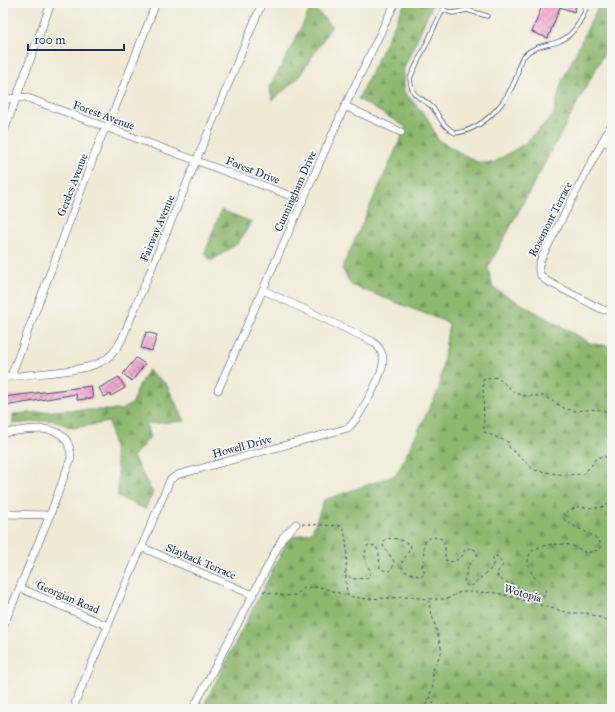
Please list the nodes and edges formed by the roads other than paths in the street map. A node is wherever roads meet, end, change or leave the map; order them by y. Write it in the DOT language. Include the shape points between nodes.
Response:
graph roads {
  1 [pos="51,3"];
  2 [pos="156,3"];
  3 [pos="262,3"];
  4 [pos="395,3"];
  5 [pos="446,3"];
  6 [pos="588,3"];
  7 [pos="443,10"];
  8 [pos="487,16"];
  9 [pos="3,96"];
  10 [pos="16,98"];
  11 [pos="345,106"];
  12 [pos="612,123"];
  13 [pos="106,128"];
  14 [pos="401,132"];
  15 [pos="3,134"];
  16 [pos="602,141"];
  17 [pos="612,145"];
  18 [pos="197,161"];
  19 [pos="302,200"];
  20 [pos="263,290"];
  21 [pos="612,310"];
  22 [pos="11,376"];
  23 [pos="3,378"];
  24 [pos="218,390"];
  25 [pos="3,433"];
  26 [pos="3,514"];
  27 [pos="50,515"];
  28 [pos="296,524"];
  29 [pos="141,547"];
  30 [pos="20,588"];
  31 [pos="254,592"];
  32 [pos="108,626"];
  33 [pos="3,627"];
  34 [pos="75,709"];
  35 [pos="193,709"];
  1 -- 10 [label="street"];
  2 -- 13 [label="street, Gerdes Avenue"];
  3 -- 18 [label="street, Fairway Avenue"];
  4 -- 11 [label="street, Cunningham Drive"];
  5 -- 7 [label="lane"];
  6 -- 7 [label="lane" via="583,18 569,34 559,41 531,50 519,62 517,74 506,98 488,118 464,132 455,133 441,122 434,109 418,98 410,87 411,72"];
  7 -- 8 [label="lane" via="453,13 467,10"];
  9 -- 10 [label="street, Forest Avenue"];
  10 -- 13 [label="street, Forest Avenue" via="25,97"];
  10 -- 15 [label="street"];
  11 -- 14 [label="street"];
  11 -- 19 [label="street, Cunningham Drive"];
  12 -- 16 [label="street, Rosemont Terrace"];
  13 -- 18 [label="street, Forest Avenue"];
  13 -- 22 [label="street, Gerdes Avenue"];
  16 -- 17 [label="street"];
  16 -- 21 [label="street, Rosemont Terrace" via="540,259 538,268 545,280 603,310"];
  18 -- 19 [label="street, Forest Drive"];
  18 -- 22 [label="street, Fairway Avenue" via="116,350 91,366"];
  19 -- 20 [label="street, Cunningham Drive"];
  20 -- 24 [label="street, Cunningham Drive"];
  20 -- 29 [label="street, Howell Drive" via="372,341 382,354 381,373 355,422 345,429 174,476 169,482"];
  22 -- 23 [label="street, Fairway Avenue"];
  25 -- 27 [label="street" via="45,428 59,433 66,440 70,449 70,463"];
  26 -- 27 [label="street"];
  27 -- 30 [label="street"];
  28 -- 31 [label="street" via="283,537"];
  29 -- 31 [label="street, Slayback Terrace"];
  29 -- 32 [label="street, Howell Drive"];
  30 -- 32 [label="street, Georgian Road"];
  30 -- 33 [label="street"];
  31 -- 35 [label="street"];
  32 -- 34 [label="street, Howell Drive"];
}
